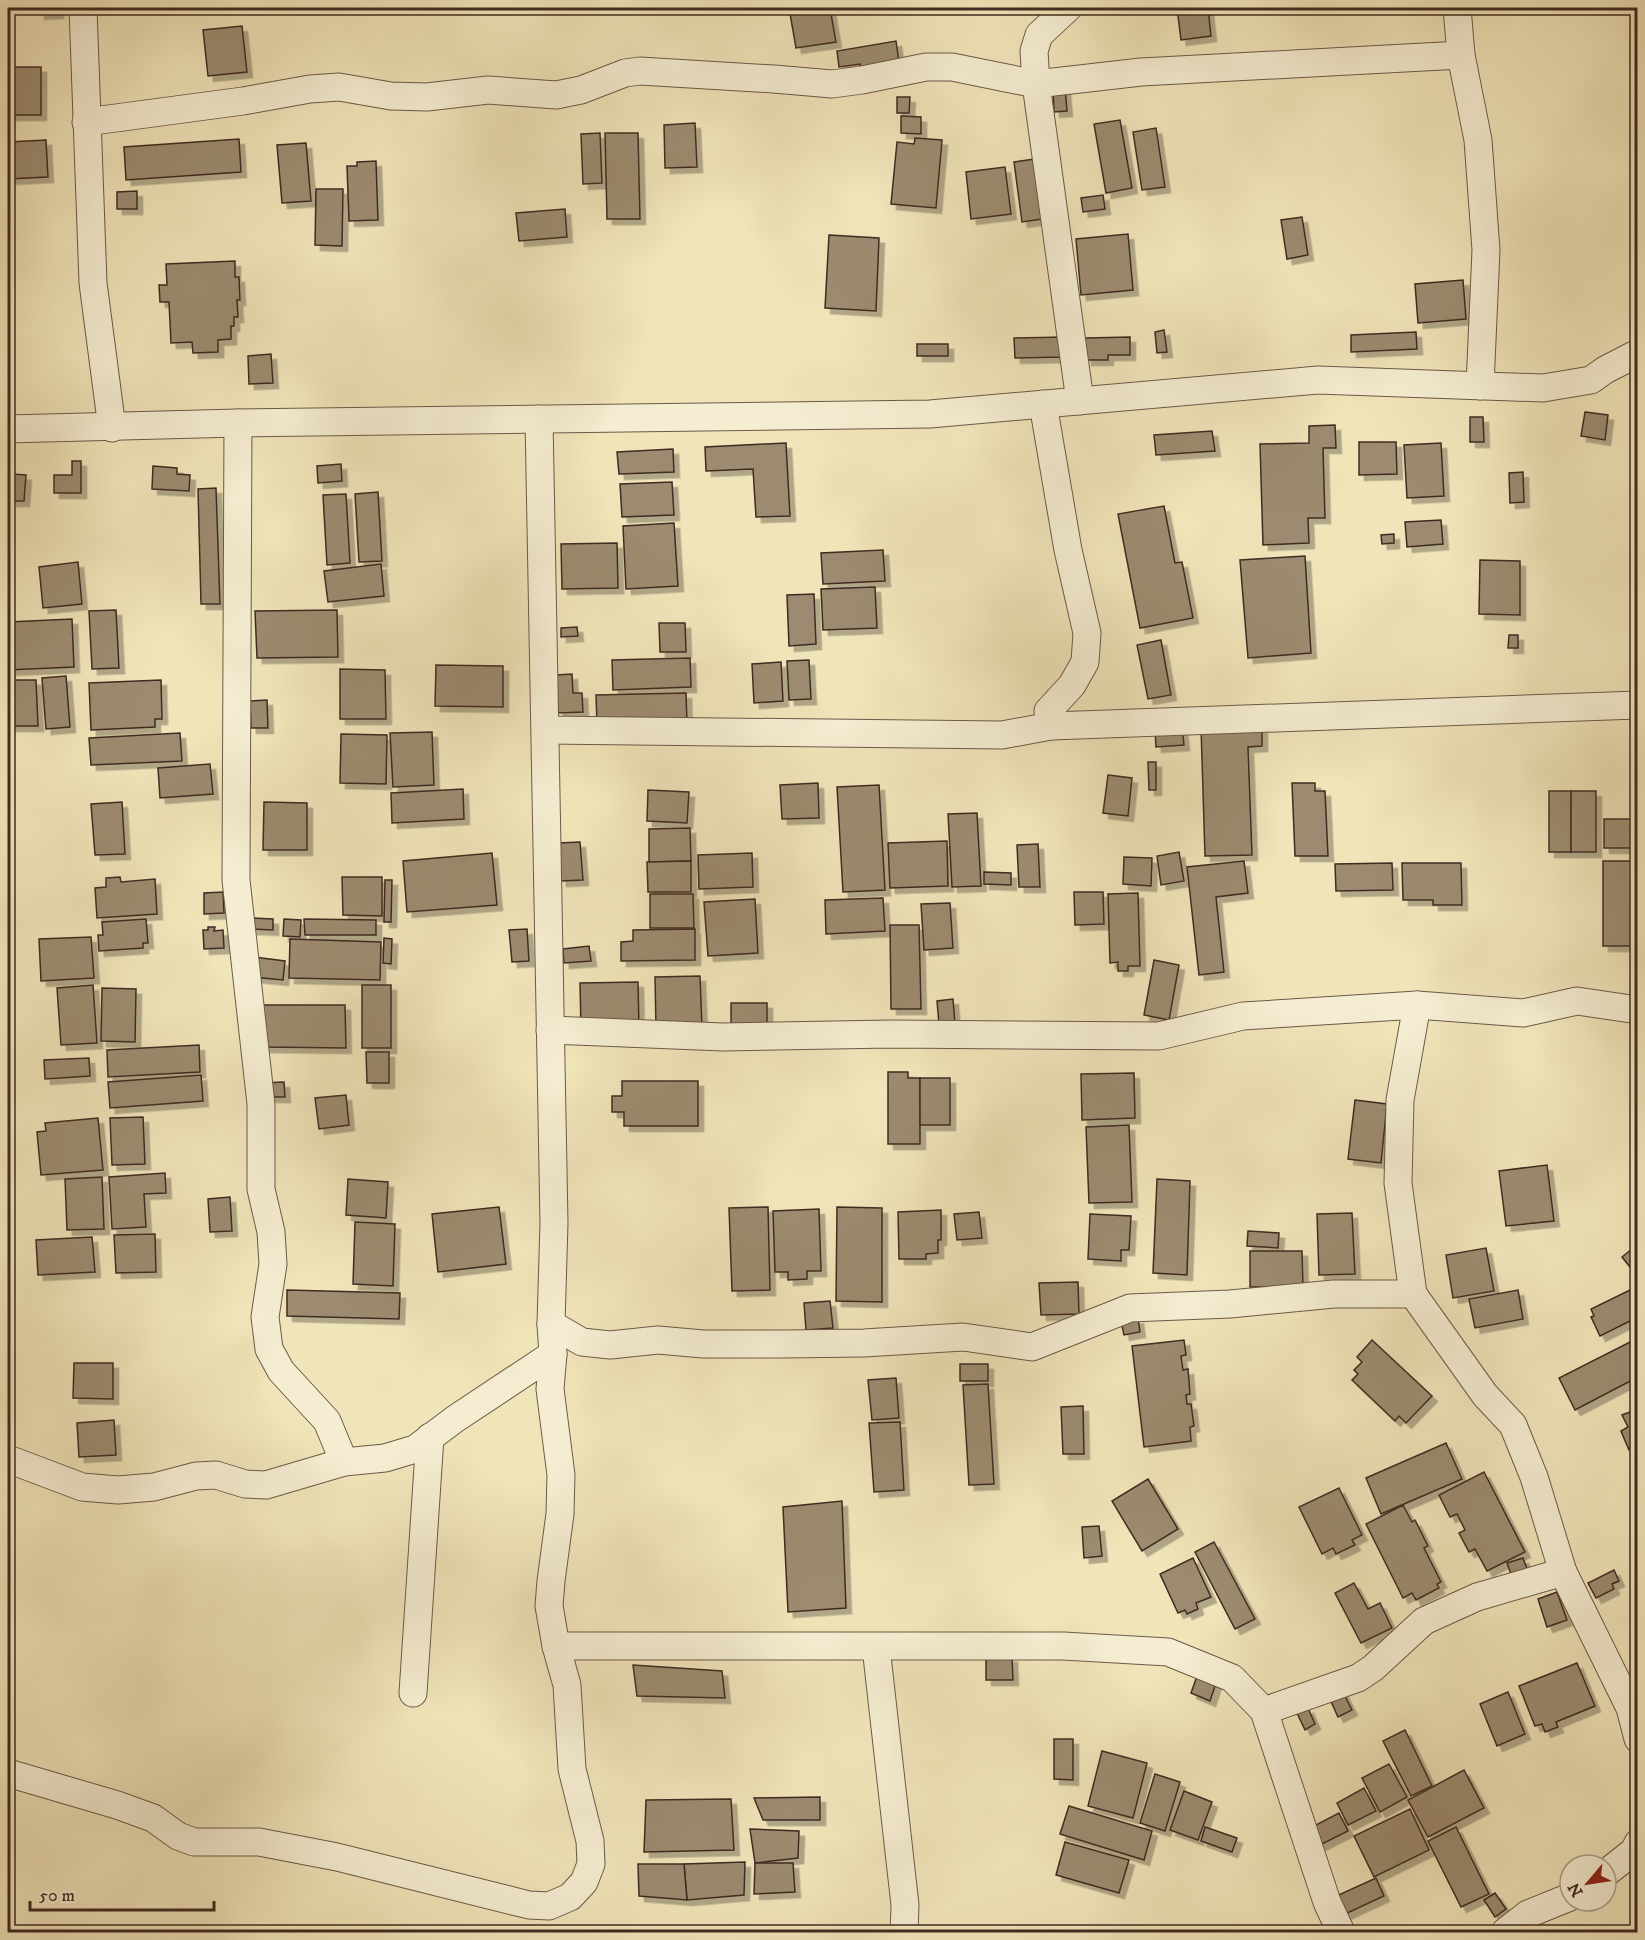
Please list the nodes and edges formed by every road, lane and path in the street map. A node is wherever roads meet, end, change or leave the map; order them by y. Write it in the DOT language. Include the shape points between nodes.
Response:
graph roads {
  1 [pos="83,8"];
  2 [pos="1068,8"];
  3 [pos="1457,8"];
  4 [pos="1461,56"];
  5 [pos="1036,84"];
  6 [pos="86,122"];
  7 [pos="1638,353"];
  8 [pos="1480,386"];
  9 [pos="1080,401"];
  10 [pos="1043,404"];
  11 [pos="539,419"];
  12 [pos="238,423"];
  13 [pos="112,428"];
  14 [pos="8,429"];
  15 [pos="1638,705"];
  16 [pos="1051,726"];
  17 [pos="546,730"];
  18 [pos="1417,1005"];
  19 [pos="1638,1010"];
  20 [pos="550,1030"];
  21 [pos="1413,1294"];
  22 [pos="551,1324"];
  23 [pos="553,1354"];
  24 [pos="430,1437"];
  25 [pos="8,1459"];
  26 [pos="344,1462"];
  27 [pos="1563,1572"];
  28 [pos="556,1646"];
  29 [pos="876,1647"];
  30 [pos="413,1693"];
  31 [pos="1264,1712"];
  32 [pos="1638,1739"];
  33 [pos="8,1773"];
  34 [pos="1638,1843"];
  35 [pos="1618,1864"];
  36 [pos="1558,1902"];
  37 [pos="904,1932"];
  38 [pos="1341,1932"];
  39 [pos="1505,1932"];
  1 -- 6 [label="street"];
  2 -- 5 [label="street" via="1039,35 1034,51"];
  3 -- 4 [label="street"];
  4 -- 5 [label="street" via="1141,72"];
  4 -- 8 [label="street" via="1478,140 1486,250"];
  5 -- 6 [label="street" via="952,67 926,67 832,84 640,71 556,95 488,90 427,97 391,96 339,87"];
  5 -- 9 [label="street"];
  6 -- 13 [label="street" via="93,283"];
  7 -- 8 [label="street" via="1591,380 1543,388"];
  8 -- 9 [label="street" via="1318,380"];
  9 -- 10 [label="street"];
  10 -- 11 [label="street" via="930,414"];
  10 -- 16 [label="street" via="1087,633 1085,662 1072,685 1048,711"];
  11 -- 12 [label="street"];
  11 -- 17 [label="street"];
  12 -- 13 [label="street"];
  12 -- 26 [label="street" via="236,880 261,1104 261,1189 271,1232 273,1264 265,1317 269,1349 281,1371 327,1421"];
  13 -- 14 [label="street"];
  15 -- 16 [label="street"];
  16 -- 17 [label="street" via="1002,735"];
  17 -- 20 [label="street"];
  18 -- 19 [label="street" via="1523,1012 1577,1000"];
  18 -- 20 [label="street" via="1242,1016 1160,1036 723,1037"];
  18 -- 21 [label="street" via="1400,1100 1398,1184"];
  20 -- 22 [label="street" via="554,1223"];
  21 -- 22 [label="street" via="1334,1294 1130,1308 1032,1347 963,1337 783,1344 658,1340 610,1345 582,1342"];
  21 -- 27 [label="street" via="1485,1395 1513,1425 1534,1477"];
  22 -- 23 [label="street"];
  23 -- 24 [label="street"];
  23 -- 28 [label="street" via="550,1389 561,1475 549,1606"];
  24 -- 26 [label="street" via="415,1449 385,1458"];
  24 -- 30 [label="street"];
  25 -- 26 [label="street" via="82,1487 118,1490 216,1475 245,1484 266,1485"];
  27 -- 31 [label="street" via="1477,1597 1424,1622 1358,1678"];
  27 -- 32 [label="street" via="1630,1708"];
  28 -- 29 [label="street"];
  28 -- 33 [label="street" via="567,1685 572,1769 590,1841 591,1864 584,1882 570,1897 549,1906 529,1905 337,1857 259,1842 195,1842 178,1836 153,1818"];
  29 -- 31 [label="street" via="1063,1646 1168,1652 1232,1678"];
  29 -- 37 [label="street"];
  31 -- 38 [label="street" via="1312,1860"];
  34 -- 35 [label="street"];
  36 -- 39 [label="street" via="1528,1914"];
}
